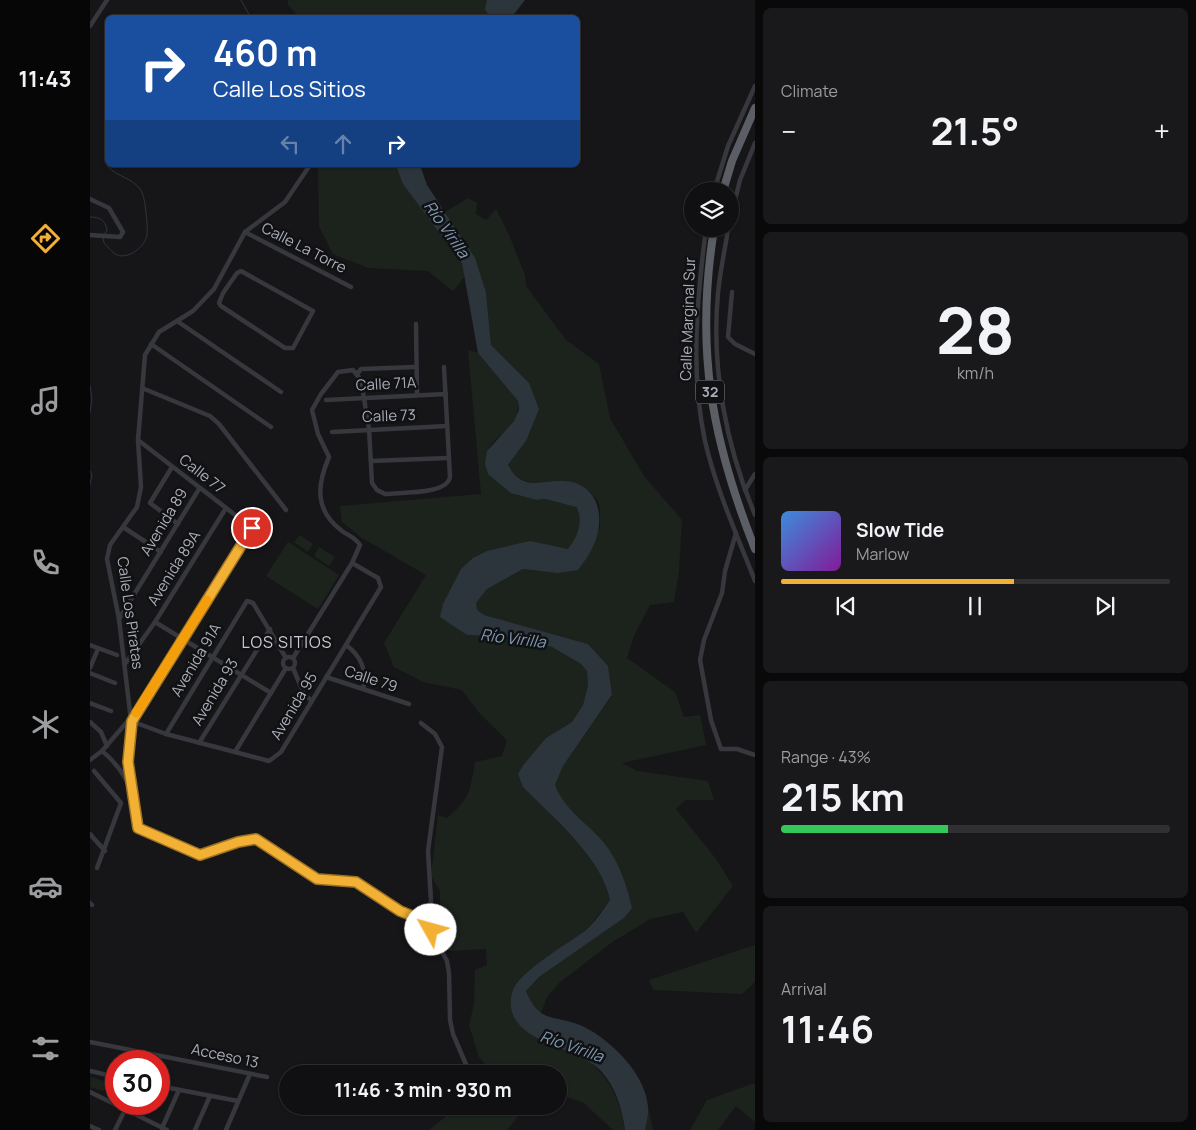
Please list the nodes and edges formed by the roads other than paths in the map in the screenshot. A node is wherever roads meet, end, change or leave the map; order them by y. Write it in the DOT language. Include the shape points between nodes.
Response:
graph roads {
  1 [pos="105,1"];
  2 [pos="90,26"];
  3 [pos="755,86"];
  4 [pos="755,108"];
  5 [pos="755,143"];
  6 [pos="724,158"];
  7 [pos="732,160"];
  8 [pos="309,167"];
  9 [pos="717,182"];
  10 [pos="726,182"];
  11 [pos="739,184"];
  12 [pos="90,199"];
  13 [pos="245,232"];
  14 [pos="90,235"];
  15 [pos="706,237"];
  16 [pos="712,237"];
  17 [pos="727,237"];
  18 [pos="704,266"];
  19 [pos="351,287"];
  20 [pos="214,289"];
  21 [pos="732,292"];
  22 [pos="223,293"];
  23 [pos="177,321"];
  24 [pos="416,324"];
  25 [pos="151,344"];
  26 [pos="755,354"];
  27 [pos="416,366"];
  28 [pos="444,367"];
  29 [pos="357,374"];
  30 [pos="142,388"];
  31 [pos="280,392"];
  32 [pos="446,394"];
  33 [pos="417,395"];
  34 [pos="363,398"];
  35 [pos="326,400"];
  36 [pos="447,426"];
  37 [pos="271,427"];
  38 [pos="369,429"];
  39 [pos="332,432"];
  40 [pos="138,440"];
  41 [pos="448,458"];
  42 [pos="371,461"];
  43 [pos="172,468"];
  44 [pos="755,474"];
  45 [pos="199,489"];
  46 [pos="745,492"];
  47 [pos="737,501"];
  48 [pos="726,504"];
  49 [pos="226,508"];
  50 [pos="286,510"];
  51 [pos="755,515"];
  52 [pos="178,524"];
  53 [pos="123,527"];
  54 [pos="736,533"];
  55 [pos="755,549"];
  56 [pos="161,552"];
  57 [pos="352,563"];
  58 [pos="755,581"];
  59 [pos="119,620"];
  60 [pos="155,622"];
  61 [pos="270,629"];
  62 [pos="183,639"];
  63 [pos="90,645"];
  64 [pos="346,645"];
  65 [pos="98,649"];
  66 [pos="117,655"];
  67 [pos="211,656"];
  68 [pos="286,658"];
  69 [pos="293,658"];
  70 [pos="125,664"];
  71 [pos="90,668"];
  72 [pos="286,668"];
  73 [pos="293,668"];
  74 [pos="90,673"];
  75 [pos="240,674"];
  76 [pos="326,677"];
  77 [pos="116,684"];
  78 [pos="363,689"];
  79 [pos="271,692"];
  80 [pos="312,700"];
  81 [pos="90,703"];
  82 [pos="409,704"];
  83 [pos="111,711"];
  84 [pos="132,721"];
  85 [pos="90,722"];
  86 [pos="421,723"];
  87 [pos="166,734"];
  88 [pos="199,743"];
  89 [pos="107,746"];
  90 [pos="102,751"];
  91 [pos="235,752"];
  92 [pos="755,755"];
  93 [pos="90,760"];
  94 [pos="94,771"];
  95 [pos="134,800"];
  96 [pos="90,834"];
  97 [pos="104,851"];
  98 [pos="98,868"];
  99 [pos="425,921"];
  100 [pos="90,1042"];
  101 [pos="132,1050"];
  102 [pos="170,1058"];
  103 [pos="466,1065"];
  104 [pos="90,1072"];
  105 [pos="250,1074"];
  106 [pos="105,1075"];
  107 [pos="267,1077"];
  108 [pos="170,1088"];
  109 [pos="179,1090"];
  110 [pos="90,1092"];
  111 [pos="210,1096"];
  112 [pos="105,1100"];
  113 [pos="238,1102"];
  114 [pos="122,1115"];
  115 [pos="136,1115"];
  116 [pos="228,1125"];
  117 [pos="90,1126"];
  118 [pos="165,1129"];
  119 [pos="99,1130"];
  120 [pos="115,1130"];
  121 [pos="194,1130"];
  122 [pos="226,1130"];
  123 [pos="234,1130"];
  1 -- 2 [label="street"];
  3 -- 6 [label="street"];
  4 -- 7 [label="highway"];
  5 -- 11 [label="street"];
  6 -- 7 [label="street"];
  6 -- 9 [label="street"];
  7 -- 10 [label="highway"];
  8 -- 13 [label="street, Calle Los Piratas" via="285,202"];
  12 -- 14 [label="street" via="109,208 123,232 120,237"];
  13 -- 19 [label="street, Calle La Torre"];
  13 -- 20 [label="street, Calle Los Piratas"];
  15 -- 18 [label="street, Calle Marginal Sur"];
  16 -- 18 [label="highway, 32"];
  17 -- 46 [label="street" via="718,293 716,346 720,390"];
  18 -- 47 [label="highway, 32" via="704,344 710,393 721,452"];
  18 -- 48 [label="street, Calle Marginal Sur" via="696,369 705,440"];
  20 -- 22 [label="street"];
  20 -- 23 [label="street, Calle Los Piratas"];
  21 -- 26 [label="street" via="728,337"];
  22 -- 22 [label="street" via="237,273 245,272 314,311 289,350 221,306"];
  23 -- 25 [label="street, Calle Los Piratas" via="159,332"];
  23 -- 31 [label="street"];
  24 -- 27 [label="street"];
  25 -- 30 [label="street, Calle Los Piratas" via="144,354"];
  25 -- 37 [label="street"];
  27 -- 29 [label="street" via="361,369"];
  27 -- 33 [label="street"];
  28 -- 32 [label="street"];
  29 -- 34 [label="street"];
  29 -- 57 [label="street" via="348,369 338,372 312,410 318,434 329,457 318,490 332,521 360,545"];
  30 -- 40 [label="street, Calle Los Piratas"];
  30 -- 50 [label="street" via="210,416"];
  32 -- 33 [label="street, Calle 71A"];
  32 -- 36 [label="street"];
  33 -- 34 [label="street, Calle 71A"];
  34 -- 35 [label="street, Calle 71A"];
  34 -- 38 [label="street"];
  36 -- 38 [label="street, Calle 73"];
  36 -- 41 [label="street"];
  38 -- 39 [label="street, Calle 73"];
  38 -- 42 [label="street"];
  40 -- 43 [label="street, Calle 77"];
  40 -- 53 [label="street, Calle Los Piratas" via="142,487 137,507"];
  41 -- 42 [label="street"];
  41 -- 42 [label="street" via="449,481 442,489 385,494 372,483"];
  43 -- 45 [label="street, Calle 77"];
  43 -- 52 [label="street" via="150,503"];
  44 -- 46 [label="street"];
  45 -- 49 [label="street, Calle 77"];
  45 -- 52 [label="street, Avenida 89"];
  46 -- 51 [label="street"];
  47 -- 48 [label="street"];
  47 -- 55 [label="highway, 32"];
  48 -- 54 [label="street, Calle Marginal Sur"];
  49 -- 60 [label="street, Avenida 89A"];
  49 -- 62 [label="street, Calle 77" via="252,528"];
  52 -- 56 [label="street, Avenida 89"];
  53 -- 56 [label="street"];
  53 -- 59 [label="street, Calle Los Piratas" via="110,545 108,559"];
  54 -- 58 [label="street, Calle Marginal Sur"];
  54 -- 92 [label="street" via="700,664 711,720 721,749"];
  56 -- 59 [label="street, Avenida 89"];
  57 -- 64 [label="street, Avenida 95" via="378,578 381,584"];
  57 -- 69 [label="street"];
  59 -- 70 [label="street, Calle Los Piratas"];
  60 -- 62 [label="street"];
  60 -- 70 [label="street, Avenida 89A"];
  61 -- 67 [label="street, Avenida 91A" via="249,601"];
  61 -- 68 [label="street"];
  61 -- 75 [label="street, Avenida 93"];
  62 -- 67 [label="street"];
  62 -- 84 [label="street"];
  63 -- 65 [label="street"];
  64 -- 76 [label="street, Avenida 95"];
  64 -- 78 [label="street" via="361,664 365,677"];
  65 -- 66 [label="street"];
  65 -- 71 [label="street"];
  67 -- 75 [label="street"];
  67 -- 87 [label="street, Avenida 91A"];
  68 -- 69 [label="street"];
  68 -- 72 [label="street"];
  69 -- 73 [label="street"];
  70 -- 84 [label="street, Calle Los Piratas" via="128,709"];
  72 -- 73 [label="street"];
  72 -- 79 [label="street"];
  73 -- 80 [label="street" via="304,694"];
  74 -- 77 [label="street"];
  75 -- 79 [label="street"];
  75 -- 88 [label="street, Avenida 93"];
  76 -- 78 [label="street, Calle 79"];
  76 -- 80 [label="street, Avenida 95"];
  78 -- 82 [label="street, Calle 79"];
  79 -- 91 [label="street"];
  80 -- 91 [label="street, Avenida 95" via="273,760 263,761"];
  81 -- 83 [label="street"];
  84 -- 87 [label="street"];
  84 -- 89 [label="street" via="127,722"];
  84 -- 95 [label="street" via="128,762"];
  85 -- 89 [label="street" via="101,732"];
  86 -- 99 [label="street" via="435,734 442,747 428,851 431,901"];
  87 -- 88 [label="street"];
  88 -- 91 [label="street"];
  89 -- 90 [label="street"];
  90 -- 93 [label="street"];
  90 -- 95 [label="street" via="119,768"];
  94 -- 97 [label="street" via="121,803"];
  95 -- 99 [label="street" via="139,829 184,849 201,854 256,839 314,878 356,882 400,911"];
  96 -- 97 [label="street"];
  97 -- 98 [label="street"];
  99 -- 103 [label="street" via="446,961 450,1020"];
  100 -- 101 [label="street, Acceso 13"];
  102 -- 105 [label="street, Acceso 13"];
  104 -- 106 [label="street"];
  105 -- 107 [label="street, Acceso 13"];
  105 -- 113 [label="street"];
  108 -- 109 [label="street"];
  109 -- 111 [label="street"];
  109 -- 118 [label="street"];
  110 -- 112 [label="street"];
  111 -- 113 [label="street"];
  111 -- 121 [label="street"];
  113 -- 116 [label="street"];
  114 -- 120 [label="street"];
  115 -- 118 [label="street"];
  116 -- 122 [label="street"];
  116 -- 123 [label="street"];
  117 -- 119 [label="street"];
}
